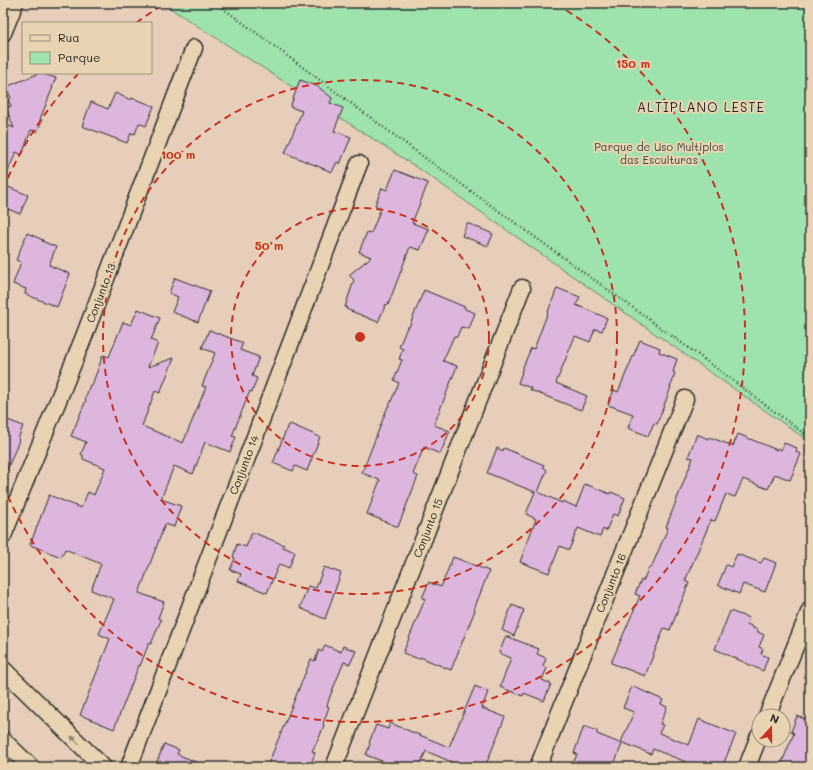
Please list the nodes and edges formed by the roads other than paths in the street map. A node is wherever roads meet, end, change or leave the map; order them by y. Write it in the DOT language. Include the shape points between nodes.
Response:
graph roads {
  1 [pos="15,3"];
  2 [pos="3,33"];
  3 [pos="194,48"];
  4 [pos="359,164"];
  5 [pos="522,288"];
  6 [pos="685,399"];
  7 [pos="3,536"];
  8 [pos="810,610"];
  9 [pos="3,669"];
  10 [pos="770,708"];
  11 [pos="3,740"];
  12 [pos="754,748"];
  13 [pos="31,767"];
  14 [pos="103,767"];
  15 [pos="129,767"];
  16 [pos="334,767"];
  17 [pos="538,767"];
  18 [pos="747,767"];
  1 -- 2 [label="street"];
  3 -- 7 [label="street, Conjunto 13" via="83,339"];
  4 -- 15 [label="street, Conjunto 14"];
  5 -- 16 [label="street, Conjunto 15"];
  6 -- 17 [label="street, Conjunto 16"];
  8 -- 10 [label="street"];
  14 -- 9 [label="street, one-way"];
  11 -- 13 [label="street"];
  12 -- 18 [label="street"];
}
